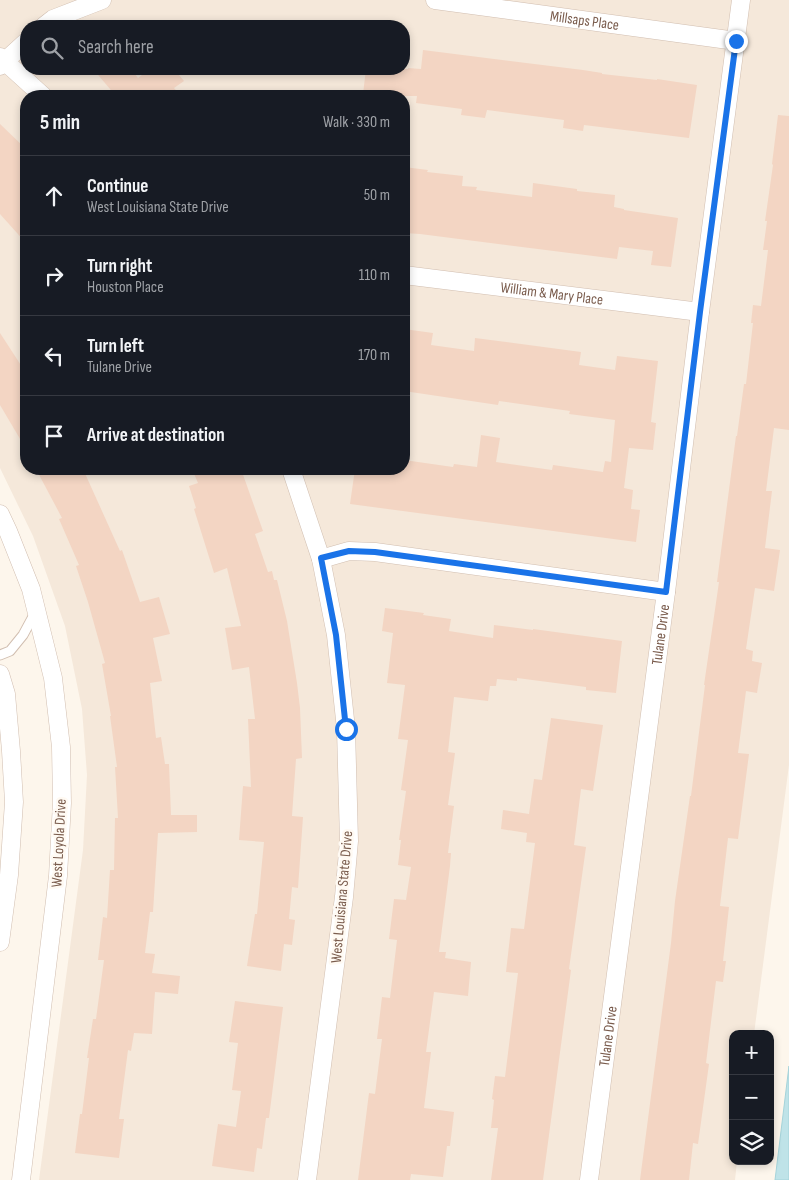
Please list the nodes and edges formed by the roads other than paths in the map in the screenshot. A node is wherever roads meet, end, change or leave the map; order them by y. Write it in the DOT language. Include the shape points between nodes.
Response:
graph roads {
  1 [pos="102,0"];
  2 [pos="435,0"];
  3 [pos="741,0"];
  4 [pos="52,20"];
  5 [pos="736,41"];
  6 [pos="20,47"];
  7 [pos="2,61"];
  8 [pos="36,90"];
  9 [pos="410,276"];
  10 [pos="700,312"];
  11 [pos="293,475"];
  12 [pos="0,514"];
  13 [pos="321,558"];
  14 [pos="666,592"];
  15 [pos="36,611"];
  16 [pos="0,655"];
  17 [pos="0,674"];
  18 [pos="0,942"];
  19 [pos="21,1180"];
  20 [pos="307,1180"];
  21 [pos="589,1180"];
  1 -- 4 [label="street"];
  2 -- 5 [label="street, Millsaps Place"];
  3 -- 5 [label="street, Tulane Drive"];
  5 -- 10 [label="street, Tulane Drive"];
  6 -- 7 [label="street"];
  7 -- 8 [label="street"];
  9 -- 10 [label="street, William & Mary Place"];
  10 -- 14 [label="street, Tulane Drive"];
  11 -- 13 [label="street, West Louisiana State Drive"];
  12 -- 15 [label="street, West Loyola Drive" via="31,590"];
  13 -- 14 [label="street" via="349,551 375,552"];
  13 -- 20 [label="street, West Louisiana State Drive" via="336,635 346,729 349,841"];
  14 -- 21 [label="street, Tulane Drive"];
  15 -- 16 [label="lane" via="10,651"];
  15 -- 19 [label="street, West Loyola Drive" via="52,678 61,747 62,803 58,876"];
  17 -- 18 [label="street" via="6,694 14,802"];
}
